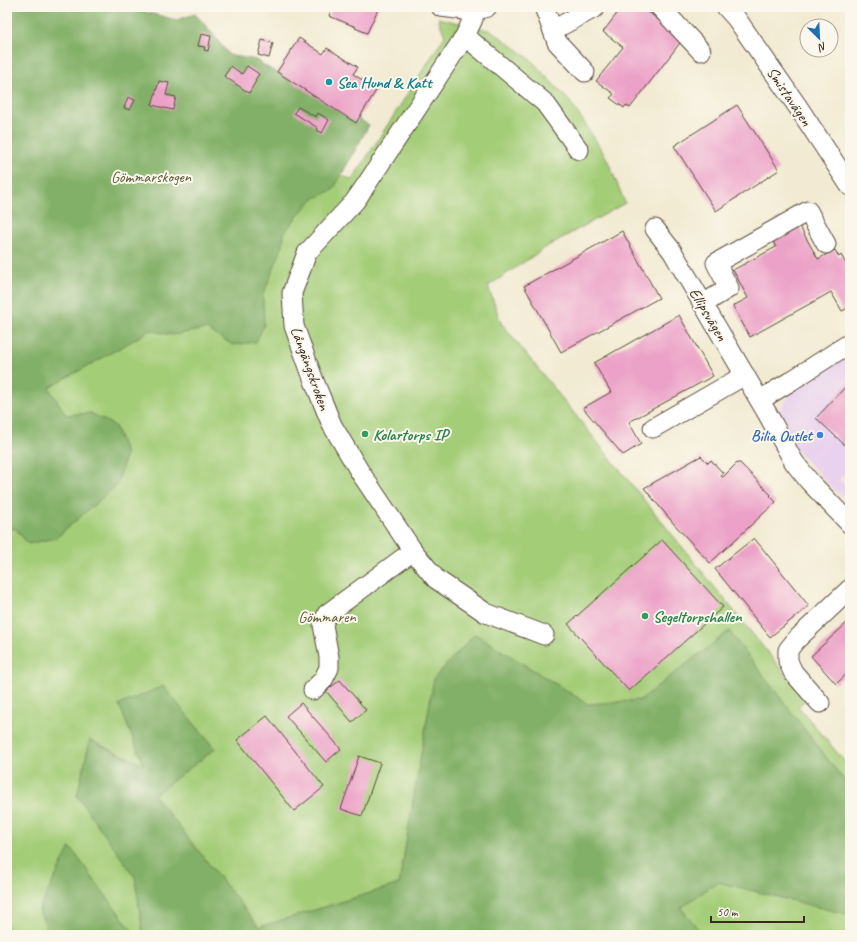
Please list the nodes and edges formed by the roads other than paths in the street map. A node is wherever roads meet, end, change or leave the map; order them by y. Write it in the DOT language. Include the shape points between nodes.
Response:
graph roads {
  1 [pos="441,7"];
  2 [pos="544,7"];
  3 [pos="596,7"];
  4 [pos="660,7"];
  5 [pos="726,7"];
  6 [pos="740,7"];
  7 [pos="480,9"];
  8 [pos="553,30"];
  9 [pos="465,36"];
  10 [pos="701,51"];
  11 [pos="584,72"];
  12 [pos="579,150"];
  13 [pos="850,163"];
  14 [pos="850,186"];
  15 [pos="655,229"];
  16 [pos="826,244"];
  17 [pos="703,304"];
  18 [pos="850,343"];
  19 [pos="745,375"];
  20 [pos="760,400"];
  21 [pos="653,428"];
  22 [pos="850,524"];
  23 [pos="412,551"];
  24 [pos="850,589"];
  25 [pos="544,635"];
  26 [pos="313,690"];
  27 [pos="820,702"];
  1 -- 7 [label="street"];
  2 -- 8 [label="street"];
  3 -- 8 [label="street"];
  4 -- 10 [label="street"];
  5 -- 14 [label="street, Smistavägen" via="793,100"];
  6 -- 13 [label="street, Smistavägen"];
  7 -- 9 [label="street, Långängskroken"];
  8 -- 11 [label="street" via="557,42"];
  9 -- 12 [label="street" via="545,103"];
  9 -- 23 [label="street, Långängskroken" via="355,201 307,253 292,293 294,326 332,425"];
  15 -- 17 [label="street, Ellipsvägen" via="672,251"];
  16 -- 17 [label="street" via="808,211 716,263 729,288"];
  17 -- 19 [label="street, Ellipsvägen"];
  18 -- 20 [label="street"];
  19 -- 20 [label="street, Ellipsvägen"];
  19 -- 21 [label="street"];
  20 -- 22 [label="street, Ellipsvägen" via="794,462"];
  23 -- 25 [label="street, Långängskroken" via="436,579 486,613"];
  23 -- 26 [label="street" via="327,614 323,625 329,668 323,680"];
  24 -- 27 [label="street" via="788,650 788,661 793,672"];
}
